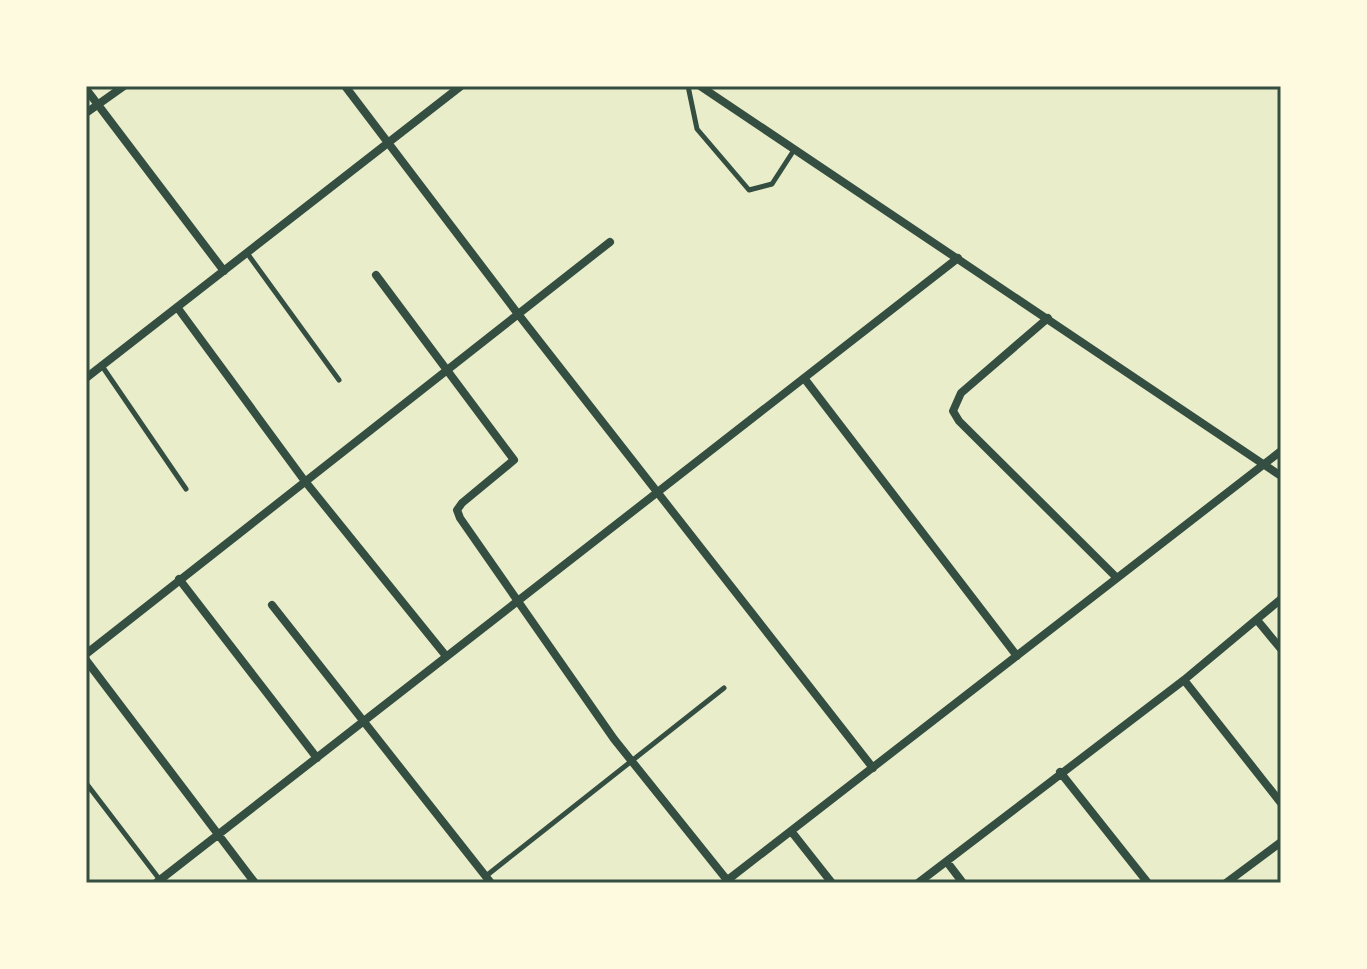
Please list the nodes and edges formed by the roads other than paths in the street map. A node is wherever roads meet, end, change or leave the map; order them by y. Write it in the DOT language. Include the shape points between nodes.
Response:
graph roads {
  1 [pos="124,86"];
  2 [pos="345,86"];
  3 [pos="461,86"];
  4 [pos="688,86"];
  5 [pos="700,86"];
  6 [pos="86,89"];
  7 [pos="99,106"];
  8 [pos="86,113"];
  9 [pos="388,143"];
  10 [pos="794,149"];
  11 [pos="610,242"];
  12 [pos="247,253"];
  13 [pos="958,258"];
  14 [pos="224,271"];
  15 [pos="376,275"];
  16 [pos="177,307"];
  17 [pos="518,314"];
  18 [pos="1048,318"];
  19 [pos="102,366"];
  20 [pos="447,369"];
  21 [pos="86,378"];
  22 [pos="804,378"];
  23 [pos="339,380"];
  24 [pos="1281,451"];
  25 [pos="1264,465"];
  26 [pos="1281,476"];
  27 [pos="304,480"];
  28 [pos="186,489"];
  29 [pos="658,493"];
  30 [pos="1117,578"];
  31 [pos="179,579"];
  32 [pos="1281,599"];
  33 [pos="517,603"];
  34 [pos="272,605"];
  35 [pos="1257,620"];
  36 [pos="1281,649"];
  37 [pos="446,656"];
  38 [pos="1017,656"];
  39 [pos="86,657"];
  40 [pos="1184,680"];
  41 [pos="724,688"];
  42 [pos="361,723"];
  43 [pos="317,758"];
  44 [pos="633,762"];
  45 [pos="873,768"];
  46 [pos="1060,772"];
  47 [pos="86,783"];
  48 [pos="1281,803"];
  49 [pos="791,831"];
  50 [pos="218,835"];
  51 [pos="1281,844"];
  52 [pos="947,862"];
  53 [pos="489,880"];
  54 [pos="158,881"];
  55 [pos="726,882"];
  56 [pos="255,883"];
  57 [pos="832,883"];
  58 [pos="918,883"];
  59 [pos="963,883"];
  60 [pos="1148,883"];
  61 [pos="1226,883"];
  1 -- 7 [label="street"];
  2 -- 9 [label="street"];
  3 -- 9 [label="street"];
  4 -- 10 [label="lane" via="697,129 749,190 772,184"];
  5 -- 10 [label="street"];
  6 -- 7 [label="street"];
  7 -- 8 [label="street"];
  7 -- 14 [label="street"];
  9 -- 12 [label="street"];
  9 -- 17 [label="street"];
  10 -- 13 [label="street"];
  11 -- 17 [label="street"];
  12 -- 14 [label="street"];
  12 -- 23 [label="lane"];
  13 -- 18 [label="street"];
  13 -- 22 [label="street"];
  14 -- 16 [label="street"];
  15 -- 20 [label="street"];
  16 -- 19 [label="street"];
  16 -- 27 [label="street"];
  17 -- 20 [label="street"];
  17 -- 29 [label="street"];
  18 -- 25 [label="street"];
  18 -- 30 [label="street" via="961,393 953,411"];
  19 -- 21 [label="street"];
  19 -- 28 [label="lane"];
  20 -- 27 [label="street"];
  20 -- 33 [label="street" via="514,460 457,510"];
  22 -- 29 [label="street"];
  22 -- 38 [label="street"];
  24 -- 25 [label="street"];
  25 -- 26 [label="street"];
  25 -- 30 [label="street"];
  27 -- 31 [label="street"];
  27 -- 37 [label="street"];
  29 -- 33 [label="street"];
  29 -- 45 [label="street"];
  30 -- 38 [label="street"];
  31 -- 39 [label="street"];
  31 -- 43 [label="street"];
  32 -- 35 [label="street"];
  33 -- 37 [label="street"];
  33 -- 44 [label="street"];
  34 -- 42 [label="street"];
  35 -- 36 [label="street"];
  35 -- 40 [label="street"];
  37 -- 42 [label="street"];
  38 -- 45 [label="street"];
  39 -- 50 [label="street"];
  40 -- 46 [label="street"];
  40 -- 48 [label="street"];
  41 -- 44 [label="lane"];
  42 -- 43 [label="street"];
  42 -- 53 [label="street"];
  43 -- 50 [label="street"];
  44 -- 53 [label="lane"];
  44 -- 55 [label="street"];
  45 -- 49 [label="street"];
  46 -- 52 [label="street"];
  46 -- 60 [label="street"];
  47 -- 54 [label="lane"];
  49 -- 55 [label="street"];
  49 -- 57 [label="street"];
  50 -- 54 [label="street"];
  50 -- 56 [label="street"];
  51 -- 61 [label="street"];
  52 -- 58 [label="street"];
  52 -- 59 [label="street"];
}
